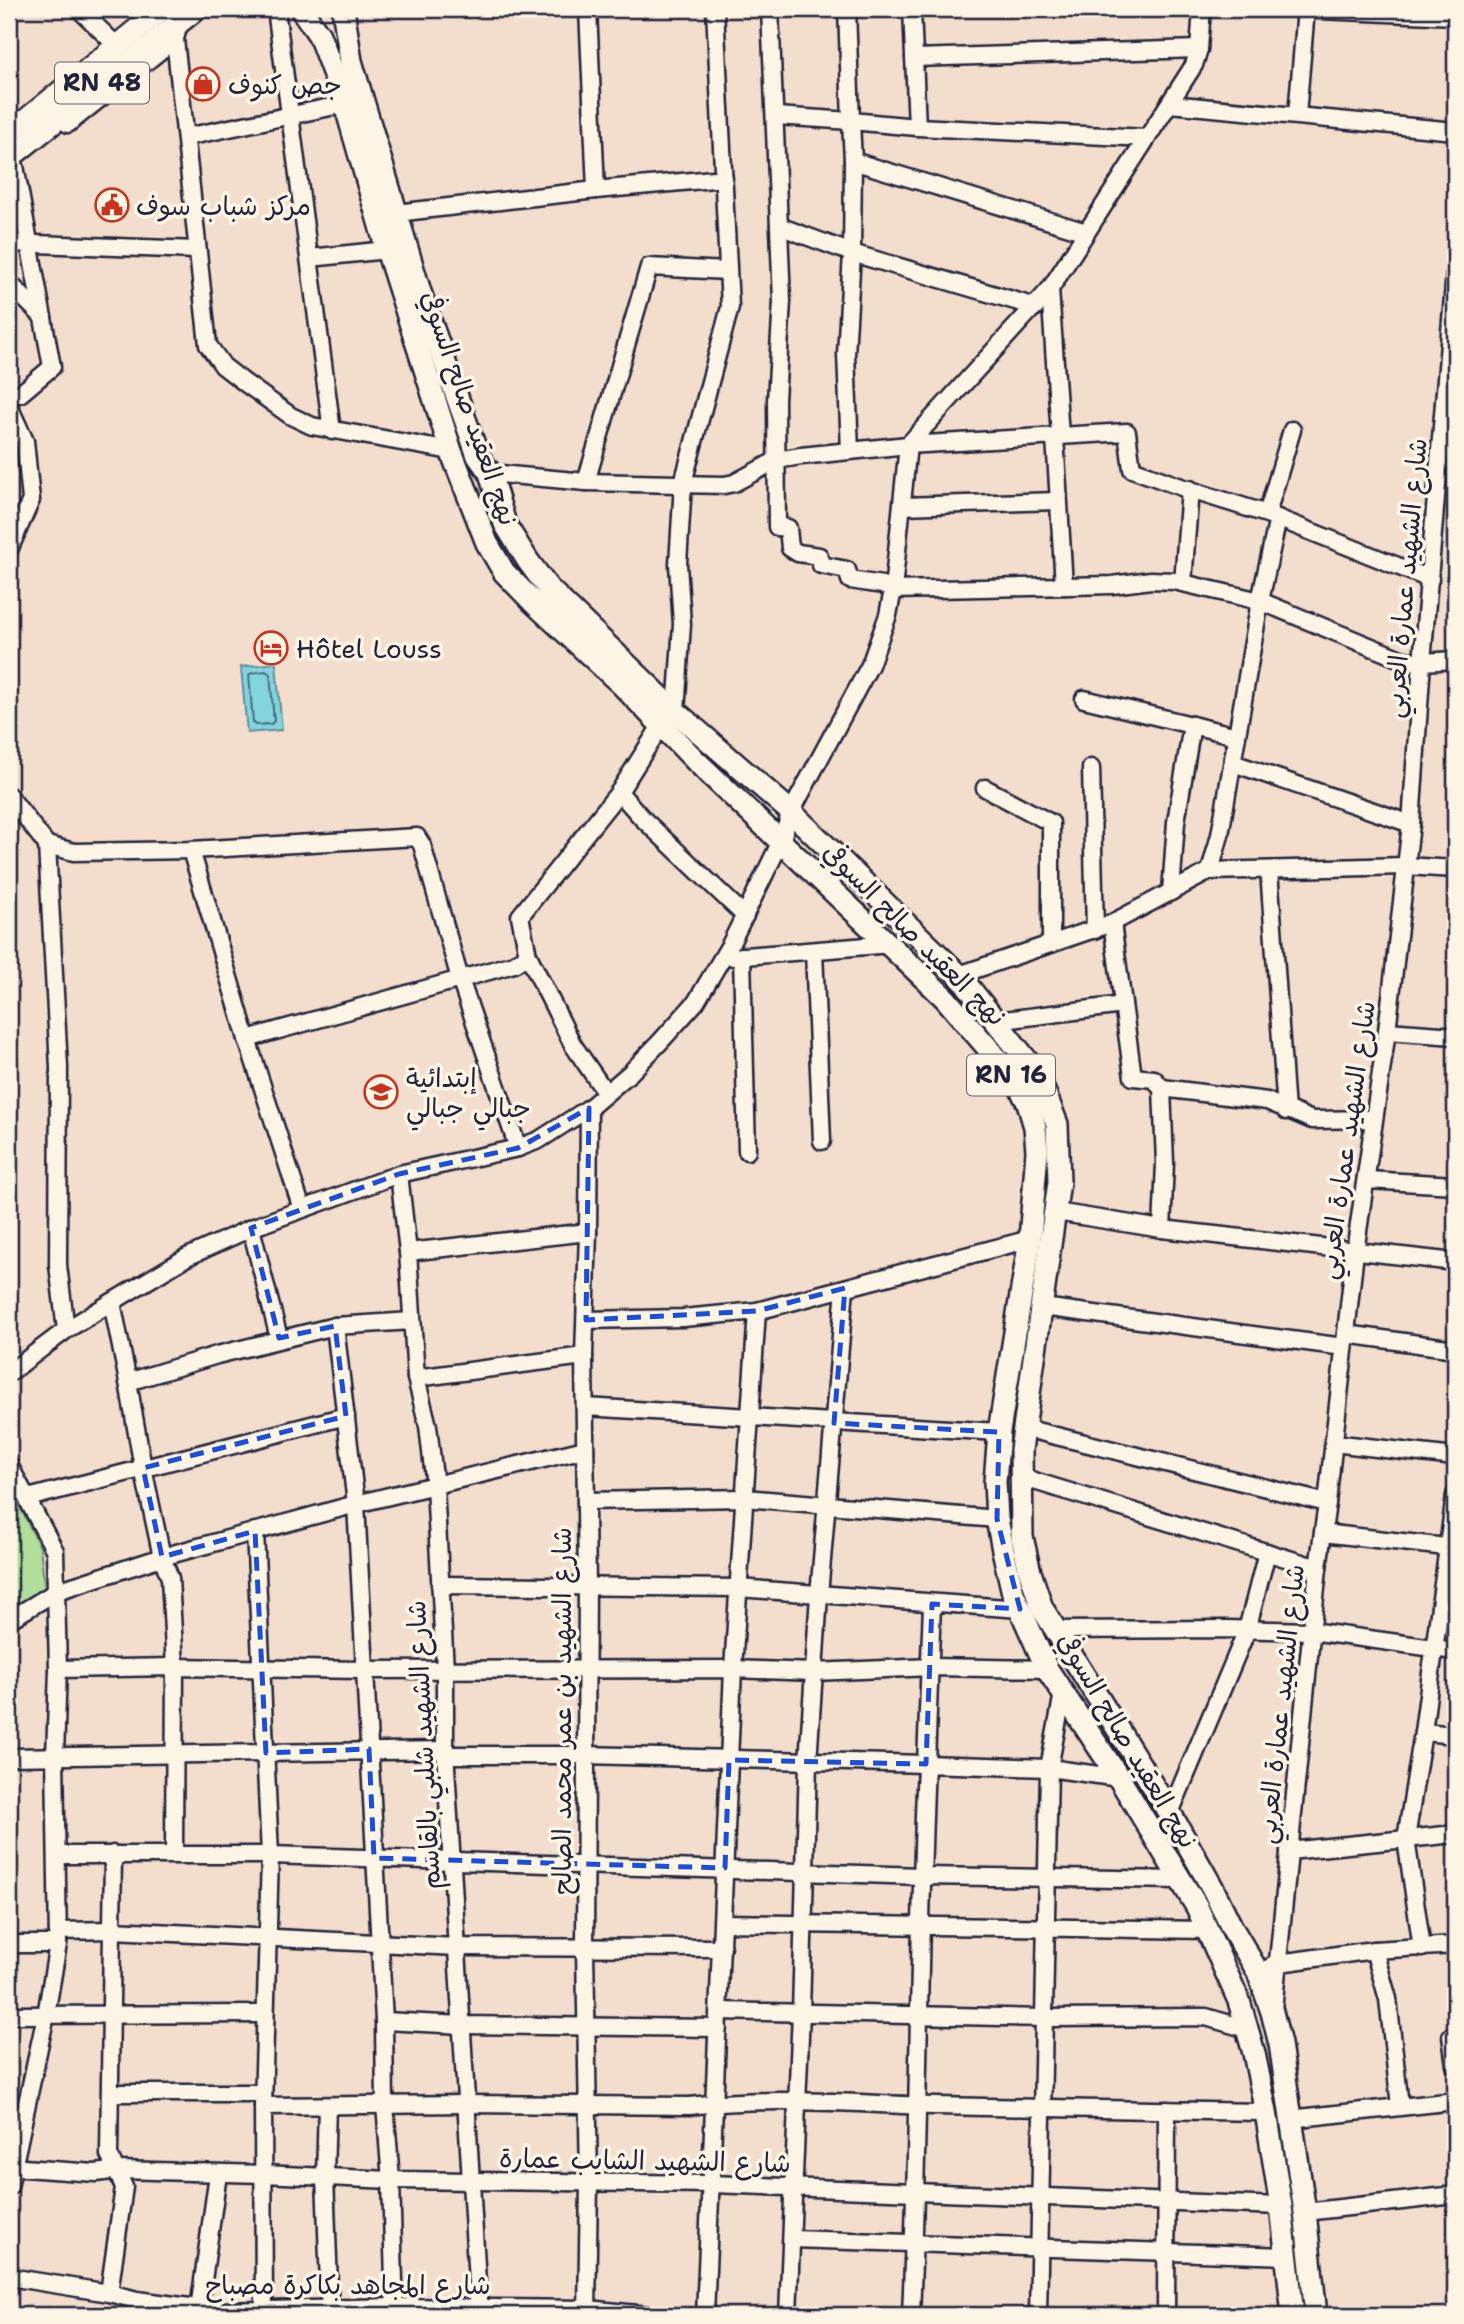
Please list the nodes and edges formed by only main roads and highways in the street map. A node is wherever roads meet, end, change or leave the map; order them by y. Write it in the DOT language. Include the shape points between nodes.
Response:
graph roads {
  1 [pos="301,9"];
  2 [pos="343,9"];
  3 [pos="179,19"];
  4 [pos="9,134"];
  5 [pos="11,165"];
  6 [pos="669,718"];
  7 [pos="1258,1972"];
  8 [pos="1239,2001"];
  9 [pos="1272,2012"];
  10 [pos="1247,2029"];
  11 [pos="1293,2315"];
  12 [pos="1316,2315"];
  1 -- 6 [label="main road, نهج العقيد صالح السوفي / RN 16" via="319,35 345,104 451,451 487,543 504,572 533,602"];
  2 -- 6 [label="main road, نهج العقيد صالح السوفي / RN 16" via="352,61 420,292 505,524 548,588"];
  3 -- 4 [label="main road, RN 48" via="118,47"];
  3 -- 5 [label="main road, RN 48"];
  6 -- 7 [label="main road, نهج العقيد صالح السوفي / RN 16" via="791,812 959,975 1037,1073 1057,1124 1059,1182 1024,1428 1022,1537 1042,1608 1170,1813"];
  6 -- 8 [label="main road, نهج العقيد صالح السوفي / RN 16" via="696,761 945,998 1017,1082 1028,1103 1037,1151 1030,1238 995,1482 997,1519 1013,1593 1047,1669 1119,1777 1208,1930"];
  7 -- 8 [label="main road"];
  7 -- 9 [label="main road, نهج العقيد صالح السوفي / RN 16"];
  8 -- 10 [label="main road, نهج العقيد صالح السوفي / RN 16"];
  9 -- 10 [label="main road" via="1264,2022"];
  9 -- 12 [label="main road, نهج العقيد صالح السوفي / RN 16" via="1305,2212"];
  10 -- 11 [label="main road, نهج العقيد صالح السوفي / RN 16" via="1266,2112"];
}
